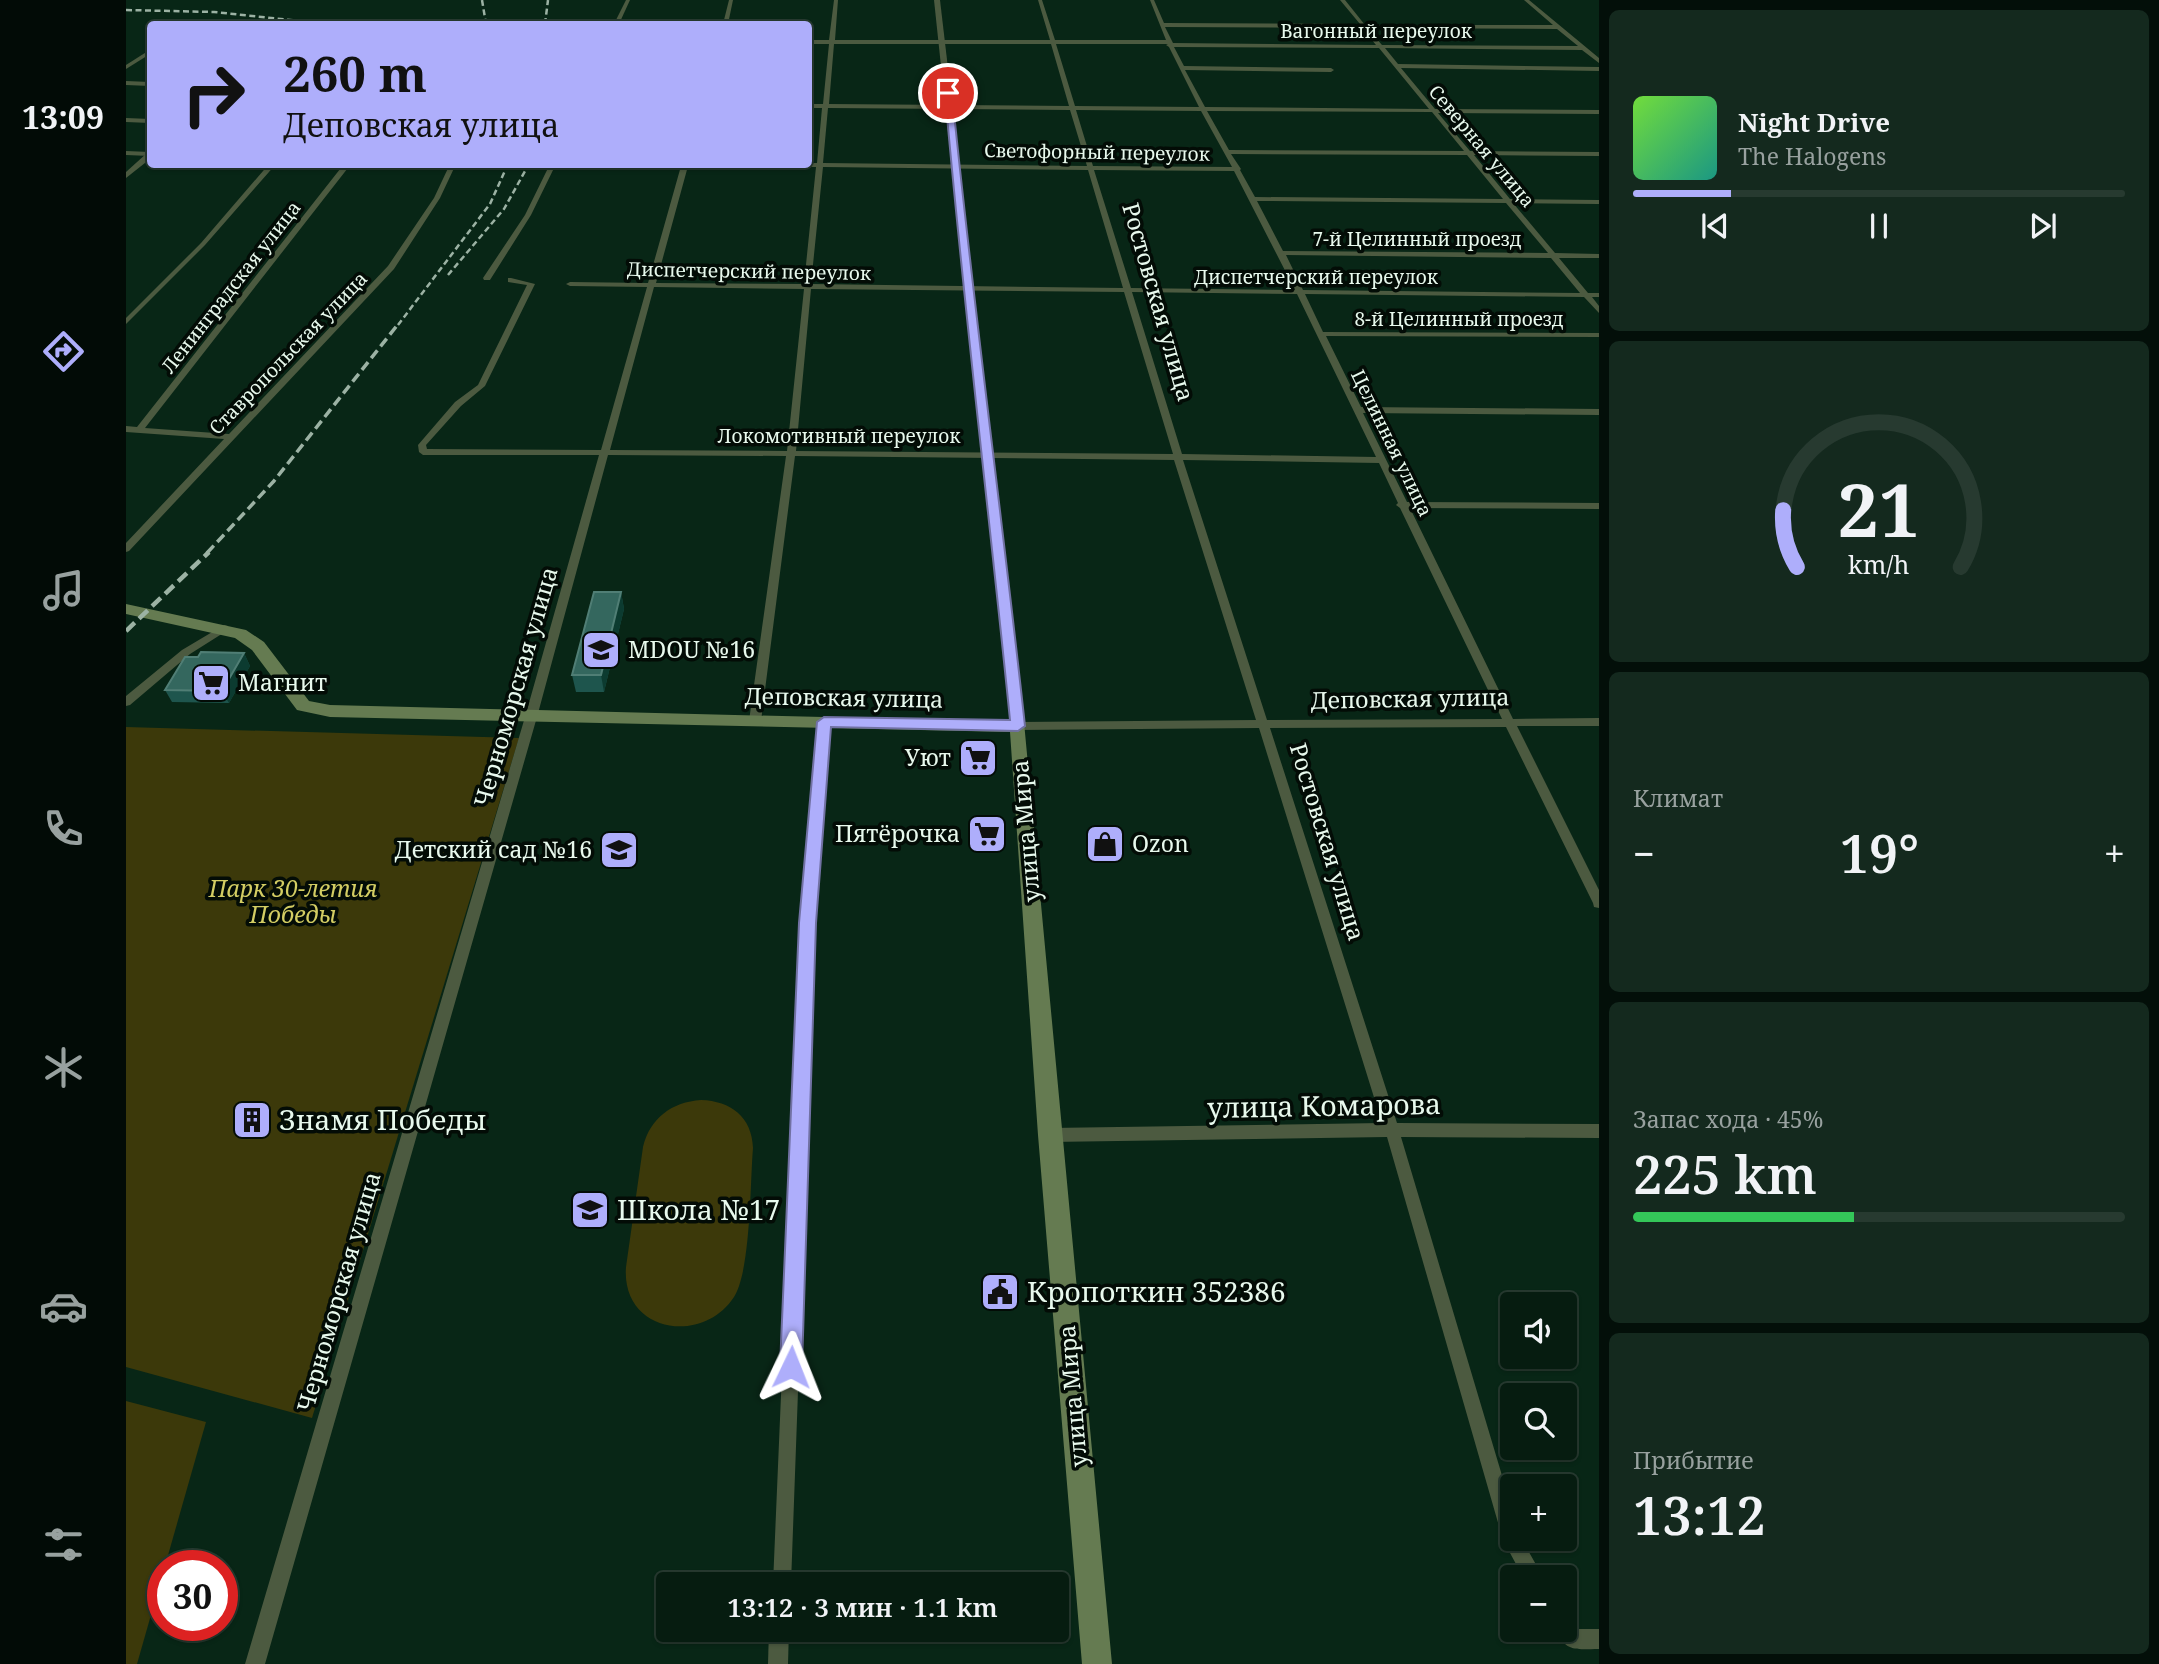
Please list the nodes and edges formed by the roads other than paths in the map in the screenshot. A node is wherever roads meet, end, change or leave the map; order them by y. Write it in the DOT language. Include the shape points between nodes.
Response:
graph roads {
  1 [pos="628,0"];
  2 [pos="731,0"];
  3 [pos="836,0"];
  4 [pos="937,0"];
  5 [pos="1040,0"];
  6 [pos="1152,0"];
  7 [pos="1342,0"];
  8 [pos="1526,0"];
  9 [pos="618,21"];
  10 [pos="726,21"];
  11 [pos="1161,25"];
  12 [pos="1360,26"];
  13 [pos="1558,27"];
  14 [pos="812,42"];
  15 [pos="830,42"];
  16 [pos="941,43"];
  17 [pos="1056,43"];
  18 [pos="1169,44"];
  19 [pos="1379,46"];
  20 [pos="1583,48"];
  21 [pos="1590,53"];
  22 [pos="1599,53"];
  23 [pos="147,54"];
  24 [pos="1599,61"];
  25 [pos="1395,66"];
  26 [pos="126,67"];
  27 [pos="1181,68"];
  28 [pos="1599,69"];
  29 [pos="1331,70"];
  30 [pos="126,83"];
  31 [pos="147,84"];
  32 [pos="812,106"];
  33 [pos="827,106"];
  34 [pos="951,108"];
  35 [pos="1074,109"];
  36 [pos="1203,110"];
  37 [pos="1432,111"];
  38 [pos="1599,112"];
  39 [pos="126,120"];
  40 [pos="147,121"];
  41 [pos="1229,152"];
  42 [pos="126,153"];
  43 [pos="1468,153"];
  44 [pos="1599,154"];
  45 [pos="147,155"];
  46 [pos="147,158"];
  47 [pos="812,166"];
  48 [pos="818,166"];
  49 [pos="957,166"];
  50 [pos="1093,167"];
  51 [pos="270,168"];
  52 [pos="345,168"];
  53 [pos="451,168"];
  54 [pos="551,168"];
  55 [pos="684,168"];
  56 [pos="1238,169"];
  57 [pos="126,176"];
  58 [pos="1254,199"];
  59 [pos="1509,202"];
  60 [pos="1599,202"];
  61 [pos="1281,253"];
  62 [pos="1552,256"];
  63 [pos="1599,256"];
  64 [pos="487,278"];
  65 [pos="511,280"];
  66 [pos="570,284"];
  67 [pos="651,286"];
  68 [pos="809,288"];
  69 [pos="967,288"];
  70 [pos="1130,291"];
  71 [pos="1300,292"];
  72 [pos="1584,295"];
  73 [pos="1599,295"];
  74 [pos="1599,311"];
  75 [pos="126,322"];
  76 [pos="1319,334"];
  77 [pos="1599,335"];
  78 [pos="1357,410"];
  79 [pos="1599,412"];
  80 [pos="126,429"];
  81 [pos="139,430"];
  82 [pos="229,437"];
  83 [pos="604,452"];
  84 [pos="791,453"];
  85 [pos="989,454"];
  86 [pos="1178,457"];
  87 [pos="1381,460"];
  88 [pos="1401,505"];
  89 [pos="1599,506"];
  90 [pos="126,549"];
  91 [pos="126,609"];
  92 [pos="224,628"];
  93 [pos="126,702"];
  94 [pos="531,717"];
  95 [pos="755,721"];
  96 [pos="824,722"];
  97 [pos="1508,722"];
  98 [pos="1599,722"];
  99 [pos="1265,725"];
  100 [pos="1018,726"];
  101 [pos="1599,903"];
  102 [pos="1392,1130"];
  103 [pos="1599,1131"];
  104 [pos="1050,1135"];
  105 [pos="1527,1565"];
  106 [pos="782,1572"];
  107 [pos="1577,1639"];
  108 [pos="1599,1639"];
  109 [pos="779,1642"];
  110 [pos="254,1664"];
  111 [pos="778,1664"];
  112 [pos="1097,1664"];
  1 -- 9 [label="street"];
  2 -- 10 [label="street"];
  3 -- 15 [label="street"];
  4 -- 16 [label="street, улица Мира"];
  5 -- 17 [label="street, Ростовская улица"];
  6 -- 11 [label="street, Целинная улица"];
  7 -- 12 [label="street, Северная улица"];
  8 -- 13 [label="street"];
  11 -- 12 [label="street"];
  11 -- 18 [label="street, Целинная улица"];
  12 -- 13 [label="street"];
  12 -- 19 [label="street, Северная улица"];
  13 -- 20 [label="street"];
  14 -- 15 [label="street, Вагонный переулок"];
  15 -- 16 [label="street, Вагонный переулок"];
  15 -- 33 [label="street"];
  16 -- 17 [label="street, Вагонный переулок"];
  16 -- 34 [label="street, улица Мира"];
  17 -- 18 [label="street, Вагонный переулок"];
  17 -- 35 [label="street, Ростовская улица"];
  18 -- 19 [label="street, Вагонный переулок"];
  18 -- 27 [label="street, Целинная улица"];
  19 -- 20 [label="street, Вагонный переулок"];
  19 -- 25 [label="street, Северная улица"];
  20 -- 21 [label="street"];
  21 -- 22 [label="street"];
  21 -- 24 [label="street"];
  23 -- 26 [label="street"];
  25 -- 28 [label="street"];
  25 -- 37 [label="street, Северная улица"];
  27 -- 29 [label="street"];
  27 -- 36 [label="street, Целинная улица"];
  30 -- 31 [label="street"];
  32 -- 33 [label="street"];
  33 -- 34 [label="street"];
  33 -- 48 [label="street"];
  34 -- 35 [label="street"];
  34 -- 49 [label="street, улица Мира"];
  35 -- 36 [label="street"];
  35 -- 50 [label="street, Ростовская улица"];
  36 -- 37 [label="street"];
  36 -- 41 [label="street, Целинная улица"];
  37 -- 38 [label="street"];
  37 -- 43 [label="street, Северная улица"];
  39 -- 40 [label="street"];
  41 -- 43 [label="street"];
  41 -- 56 [label="street, Целинная улица"];
  42 -- 45 [label="street"];
  43 -- 44 [label="street"];
  43 -- 59 [label="street, Северная улица"];
  46 -- 57 [label="street"];
  47 -- 48 [label="street, Светофорный переулок"];
  48 -- 49 [label="street, Светофорный переулок"];
  48 -- 68 [label="street"];
  49 -- 50 [label="street, Светофорный переулок"];
  49 -- 69 [label="street, улица Мира"];
  50 -- 56 [label="street, Светофорный переулок"];
  50 -- 70 [label="street, Ростовская улица"];
  51 -- 75 [label="street"];
  52 -- 81 [label="street, Ленинградская улица"];
  53 -- 82 [label="street, Ставропольская улица" via="437,198 391,267"];
  54 -- 64 [label="street" via="528,215"];
  55 -- 67 [label="street, Черноморская улица"];
  56 -- 58 [label="street, Целинная улица"];
  58 -- 59 [label="street"];
  58 -- 61 [label="street, Целинная улица"];
  59 -- 60 [label="street"];
  59 -- 62 [label="street, Северная улица"];
  61 -- 62 [label="street, 7-й Целинный проезд"];
  61 -- 71 [label="street, Целинная улица"];
  62 -- 63 [label="street, 7-й Целинный проезд"];
  62 -- 72 [label="street, Северная улица"];
  65 -- 83 [label="street, Локомотивный переулок" via="531,284 481,386 422,444 423,452"];
  66 -- 67 [label="street, Диспетчерский переулок"];
  67 -- 68 [label="street, Диспетчерский переулок"];
  67 -- 83 [label="street, Черноморская улица"];
  68 -- 69 [label="street, Диспетчерский переулок"];
  68 -- 84 [label="street"];
  69 -- 70 [label="street, Диспетчерский переулок"];
  69 -- 85 [label="street, улица Мира"];
  70 -- 71 [label="street, Диспетчерский переулок"];
  70 -- 86 [label="street, Ростовская улица"];
  71 -- 72 [label="street, Диспетчерский переулок"];
  71 -- 76 [label="street, Целинная улица"];
  72 -- 73 [label="street, Диспетчерский переулок"];
  72 -- 74 [label="street, Северная улица"];
  76 -- 77 [label="street, 8-й Целинный проезд"];
  76 -- 78 [label="street, Целинная улица"];
  78 -- 79 [label="street"];
  78 -- 87 [label="street, Целинная улица"];
  80 -- 81 [label="street"];
  81 -- 82 [label="street"];
  82 -- 90 [label="street, Ставропольская улица"];
  83 -- 84 [label="street, Локомотивный переулок"];
  83 -- 94 [label="street, Черноморская улица"];
  84 -- 85 [label="street, Локомотивный переулок"];
  84 -- 95 [label="street"];
  85 -- 86 [label="street, Локомотивный переулок"];
  85 -- 100 [label="street, улица Мира"];
  86 -- 87 [label="street, Локомотивный переулок"];
  86 -- 99 [label="street, Ростовская улица"];
  87 -- 88 [label="street, Целинная улица"];
  88 -- 89 [label="street"];
  88 -- 97 [label="street, Целинная улица"];
  91 -- 92 [label="main road, Деповская улица"];
  92 -- 93 [label="street" via="186,652"];
  92 -- 94 [label="main road, Деповская улица" via="258,646 303,706 365,714"];
  94 -- 95 [label="main road, Деповская улица"];
  94 -- 110 [label="street, Черноморская улица"];
  95 -- 96 [label="main road, Деповская улица"];
  96 -- 100 [label="main road, Деповская улица"];
  96 -- 106 [label="street" via="807,923"];
  97 -- 98 [label="street, Деповская улица"];
  97 -- 99 [label="street, Деповская улица"];
  97 -- 101 [label="street, Целинная улица"];
  99 -- 100 [label="street, Деповская улица"];
  99 -- 102 [label="street, Ростовская улица"];
  100 -- 104 [label="main road, улица Мира"];
  102 -- 103 [label="street, улица Комарова"];
  102 -- 104 [label="street, улица Комарова"];
  102 -- 105 [label="street, Ростовская улица" via="1512,1540"];
  104 -- 112 [label="main road, улица Мира"];
  107 -- 108 [label="street"];
  109 -- 111 [label="street"];
}
